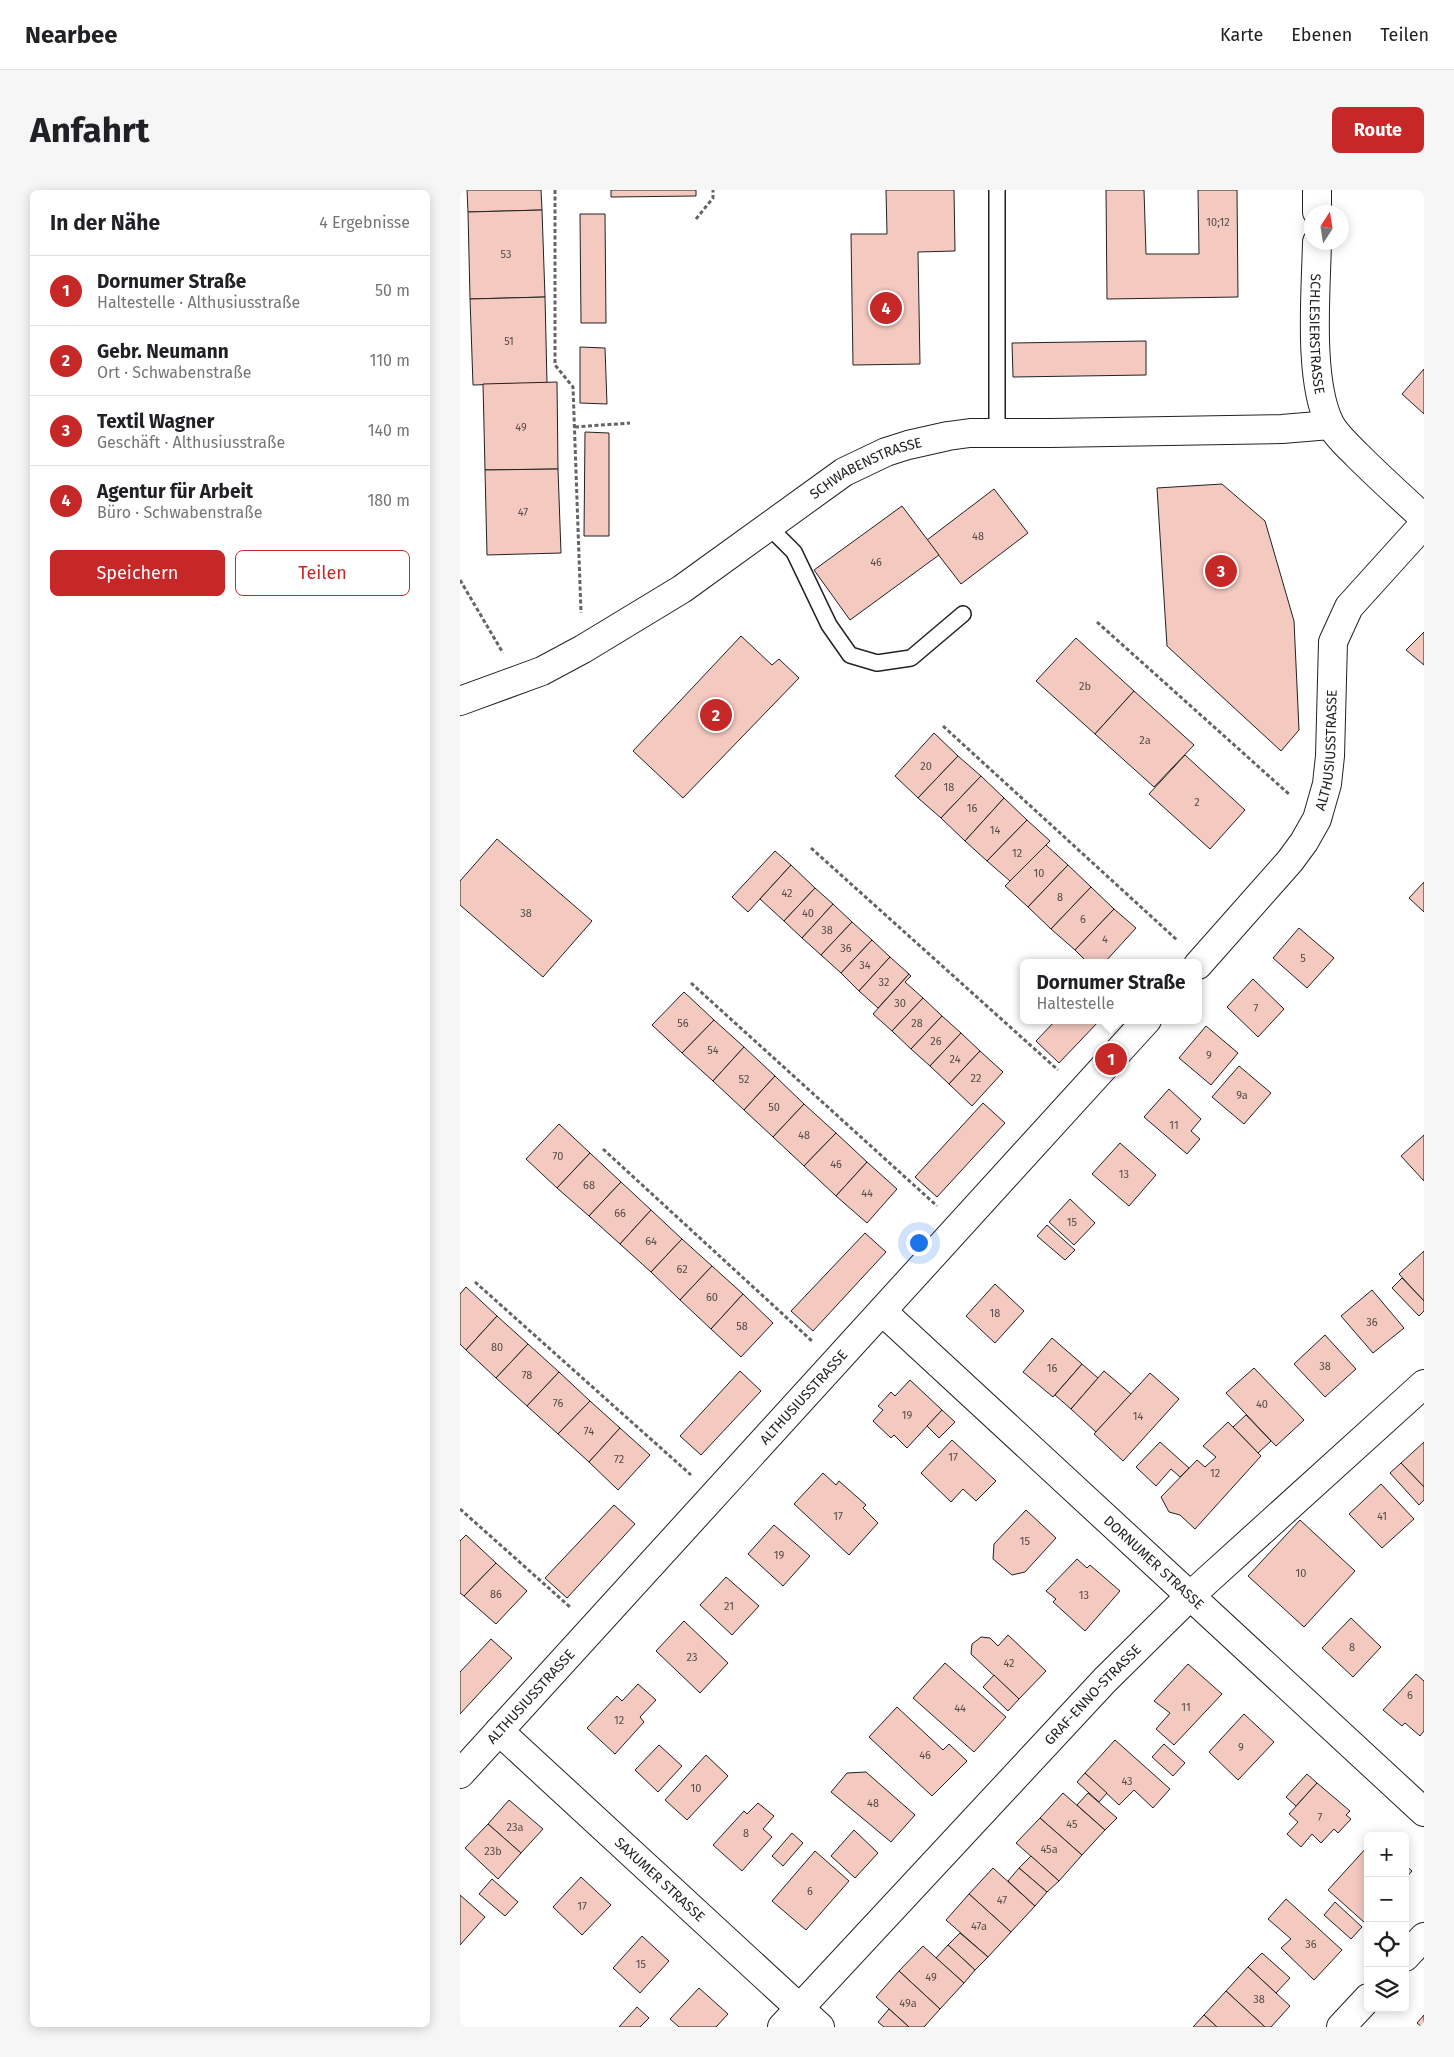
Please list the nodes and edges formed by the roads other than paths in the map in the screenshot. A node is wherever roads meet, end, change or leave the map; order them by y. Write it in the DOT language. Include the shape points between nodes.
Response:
graph roads {
  1 [pos="997,190"];
  2 [pos="1317,190"];
  3 [pos="1317,205"];
  4 [pos="1317,250"];
  5 [pos="1330,424"];
  6 [pos="997,433"];
  7 [pos="1424,518"];
  8 [pos="1424,524"];
  9 [pos="768,526"];
  10 [pos="963,614"];
  11 [pos="460,700"];
  12 [pos="1202,962"];
  13 [pos="1143,1024"];
  14 [pos="883,1312"];
  15 [pos="1424,1384"];
  16 [pos="1190,1596"];
  17 [pos="499,1732"];
  18 [pos="460,1774"];
  19 [pos="1424,1812"];
  20 [pos="1424,1937"];
  21 [pos="1409,1953"];
  22 [pos="1364,2002"];
  23 [pos="791,2017"];
  24 [pos="820,2027"];
  25 [pos="1341,2027"];
  1 -- 6 [label="lane"];
  2 -- 3 [label="street"];
  4 -- 5 [label="street, SCHLESIERSTRASSE" via="1316,365 1322,402"];
  5 -- 6 [label="street, SCHWABENSTRASSE" via="1282,429"];
  5 -- 7 [label="street, SCHLESIERSTRASSE" via="1345,443"];
  6 -- 9 [label="street, SCHWABENSTRASSE" via="948,436 886,452 844,472"];
  8 -- 12 [label="street, ALTHUSIUSSTRASSE" via="1349,607 1333,642 1329,765 1317,819 1290,861"];
  9 -- 10 [label="lane" via="794,552 829,625 850,655 877,663 911,658"];
  9 -- 11 [label="street, SCHWABENSTRASSE" via="658,604 583,650 519,680"];
  13 -- 14 [label="street, ALTHUSIUSSTRASSE"];
  14 -- 16 [label="street, DORNUMER STRASSE"];
  14 -- 17 [label="street, ALTHUSIUSSTRASSE"];
  15 -- 16 [label="street, GRAF-ENNO-STRASSE"];
  16 -- 19 [label="street, DORNUMER STRASSE"];
  16 -- 23 [label="street, GRAF-ENNO-STRASSE" via="1105,1680"];
  17 -- 18 [label="street, ALTHUSIUSSTRASSE"];
  17 -- 23 [label="street, SAXUMER STRASSE"];
  20 -- 21 [label="street"];
  22 -- 25 [label="street"];
  23 -- 24 [label="street, SAXUMER STRASSE"];
}
